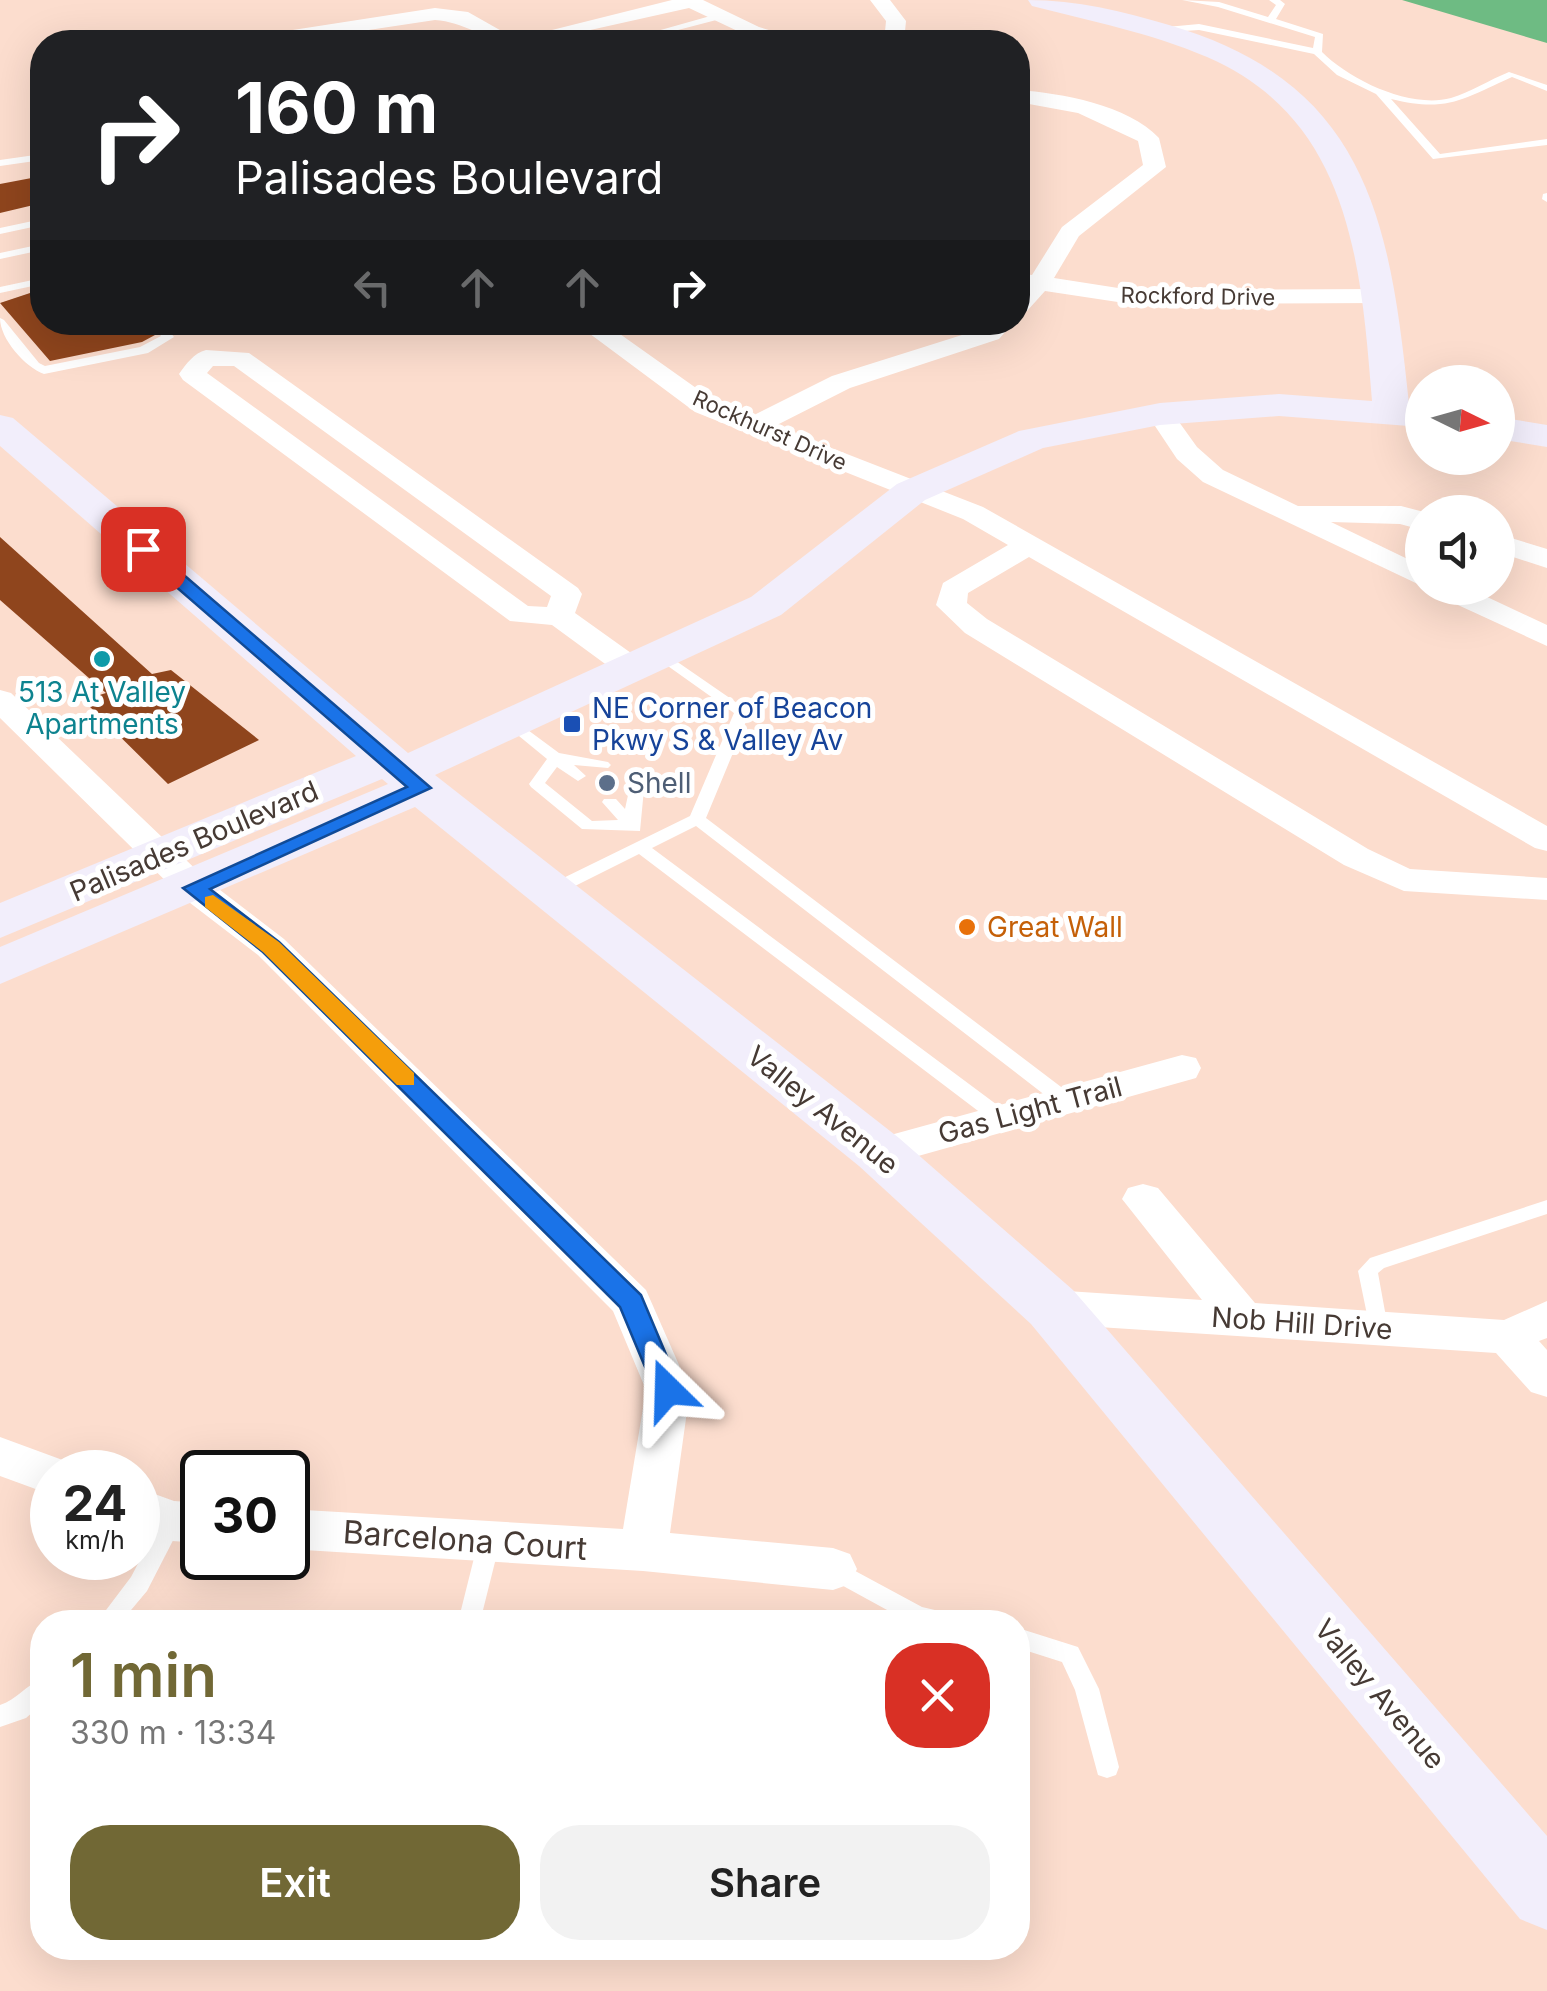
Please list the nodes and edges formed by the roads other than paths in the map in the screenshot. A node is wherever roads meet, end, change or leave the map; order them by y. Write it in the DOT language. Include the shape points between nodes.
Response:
graph roads {
  1 [pos="880,0"];
  2 [pos="1041,0"];
  3 [pos="1186,0"];
  4 [pos="1273,0"];
  5 [pos="689,1"];
  6 [pos="721,16"];
  7 [pos="1270,20"];
  8 [pos="332,30"];
  9 [pos="488,30"];
  10 [pos="567,30"];
  11 [pos="668,30"];
  12 [pos="751,30"];
  13 [pos="895,30"];
  14 [pos="1156,31"];
  15 [pos="1316,52"];
  16 [pos="1547,88"];
  17 [pos="1378,90"];
  18 [pos="1030,96"];
  19 [pos="1547,142"];
  20 [pos="30,159"];
  21 [pos="0,163"];
  22 [pos="30,224"];
  23 [pos="0,230"];
  24 [pos="30,249"];
  25 [pos="0,256"];
  26 [pos="1030,281"];
  27 [pos="1030,283"];
  28 [pos="30,284"];
  29 [pos="0,290"];
  30 [pos="1381,296"];
  31 [pos="0,322"];
  32 [pos="166,335"];
  33 [pos="604,335"];
  34 [pos="987,335"];
  35 [pos="1405,404"];
  36 [pos="1405,413"];
  37 [pos="1160,414"];
  38 [pos="0,426"];
  39 [pos="754,426"];
  40 [pos="1515,431"];
  41 [pos="1547,436"];
  42 [pos="911,492"];
  43 [pos="1290,512"];
  44 [pos="1405,516"];
  45 [pos="1032,544"];
  46 [pos="1515,549"];
  47 [pos="1547,559"];
  48 [pos="1405,569"];
  49 [pos="1480,605"];
  50 [pos="559,616"];
  51 [pos="1547,637"];
  52 [pos="648,663"];
  53 [pos="0,700"];
  54 [pos="512,724"];
  55 [pos="556,758"];
  56 [pos="603,765"];
  57 [pos="403,774"];
  58 [pos="578,776"];
  59 [pos="636,789"];
  60 [pos="610,802"];
  61 [pos="697,819"];
  62 [pos="631,824"];
  63 [pos="1547,840"];
  64 [pos="644,845"];
  65 [pos="178,872"];
  66 [pos="1547,889"];
  67 [pos="550,892"];
  68 [pos="0,922"];
  69 [pos="0,967"];
  70 [pos="1182,1068"];
  71 [pos="1066,1100"];
  72 [pos="1001,1118"];
  73 [pos="879,1152"];
  74 [pos="1143,1200"];
  75 [pos="1547,1207"];
  76 [pos="1052,1307"];
  77 [pos="1243,1320"];
  78 [pos="1528,1327"];
  79 [pos="1378,1328"];
  80 [pos="1547,1379"];
  81 [pos="0,1456"];
  82 [pos="30,1468"];
  83 [pos="171,1518"];
  84 [pos="310,1530"];
  85 [pos="489,1542"];
  86 [pos="643,1551"];
  87 [pos="832,1569"];
  88 [pos="118,1610"];
  89 [pos="473,1610"];
  90 [pos="907,1610"];
  91 [pos="1030,1642"];
  92 [pos="30,1700"];
  93 [pos="0,1716"];
  94 [pos="1106,1767"];
  95 [pos="1547,1893"];
  1 -- 13 [label="street"];
  2 -- 14 [label="street"];
  3 -- 7 [label="lane"];
  4 -- 7 [label="lane" via="1281,4"];
  5 -- 6 [label="street"];
  5 -- 10 [label="street"];
  6 -- 11 [label="lane"];
  6 -- 12 [label="street"];
  7 -- 15 [label="lane" via="1320,36"];
  8 -- 9 [label="street" via="435,14 462,16"];
  14 -- 15 [label="lane" via="1199,28"];
  14 -- 30 [label="street" via="1243,63 1282,87 1328,137 1353,184"];
  15 -- 17 [label="lane" via="1327,65"];
  16 -- 17 [label="lane" via="1512,74 1441,104"];
  17 -- 19 [label="lane" via="1437,157"];
  18 -- 26 [label="street" via="1117,121 1148,138 1156,167 1070,232"];
  20 -- 21 [label="lane"];
  22 -- 23 [label="lane"];
  24 -- 25 [label="lane"];
  27 -- 30 [label="street, Rockford Drive" via="1163,298"];
  28 -- 29 [label="lane"];
  30 -- 35 [label="street"];
  31 -- 32 [label="lane" via="44,370 144,350"];
  33 -- 39 [label="street, Rockhurst Drive" via="704,406"];
  34 -- 39 [label="street" via="840,382"];
  36 -- 37 [label="street, Palisades Boulevard" via="1279,405"];
  37 -- 42 [label="street, Palisades Boulevard" via="1032,439"];
  37 -- 43 [label="street" via="1213,476"];
  38 -- 57 [label="street, Valley Avenue"];
  39 -- 42 [label="street, Rockhurst Drive"];
  40 -- 41 [label="street"];
  42 -- 45 [label="street, Rockhurst Drive" via="974,513"];
  42 -- 52 [label="street, Palisades Boulevard" via="766,606"];
  43 -- 44 [label="street"];
  43 -- 48 [label="street"];
  45 -- 63 [label="street, Rockhurst Drive"];
  45 -- 66 [label="street" via="954,590 952,606 1290,817 1404,880"];
  46 -- 47 [label="street"];
  49 -- 51 [label="street"];
  50 -- 50 [label="street" via="521,614 192,374 206,358 240,358 567,594"];
  50 -- 52 [label="street"];
  52 -- 54 [label="street, Palisades Boulevard"];
  52 -- 61 [label="lane" via="742,712"];
  53 -- 65 [label="street"];
  54 -- 55 [label="lane"];
  54 -- 57 [label="street, Palisades Boulevard"];
  55 -- 56 [label="lane"];
  55 -- 58 [label="lane"];
  55 -- 62 [label="lane" via="536,784 588,826"];
  57 -- 65 [label="street, Palisades Boulevard"];
  57 -- 67 [label="street, Valley Avenue"];
  59 -- 62 [label="lane"];
  60 -- 62 [label="lane"];
  61 -- 64 [label="lane"];
  61 -- 71 [label="lane"];
  62 -- 64 [label="lane"];
  64 -- 67 [label="lane"];
  64 -- 72 [label="lane"];
  65 -- 68 [label="street, Palisades Boulevard"];
  65 -- 69 [label="street, Palisades Boulevard"];
  65 -- 86 [label="street" via="271,947 631,1302 668,1390"];
  67 -- 73 [label="street, Valley Avenue"];
  70 -- 71 [label="street, Gas Light Trail"];
  71 -- 72 [label="street, Gas Light Trail"];
  72 -- 73 [label="street, Gas Light Trail"];
  73 -- 76 [label="street, Valley Avenue"];
  74 -- 77 [label="street"];
  75 -- 79 [label="lane" via="1377,1264 1368,1271 1368,1286"];
  76 -- 77 [label="street, Nob Hill Drive"];
  76 -- 95 [label="street, Valley Avenue"];
  77 -- 79 [label="street, Nob Hill Drive"];
  78 -- 79 [label="street, Nob Hill Drive"];
  78 -- 80 [label="street"];
  81 -- 82 [label="street"];
  83 -- 88 [label="lane" via="139,1584"];
  84 -- 85 [label="street, Barcelona Court"];
  85 -- 86 [label="street, Barcelona Court"];
  85 -- 89 [label="lane"];
  86 -- 87 [label="street, Barcelona Court"];
  87 -- 90 [label="lane"];
  91 -- 94 [label="lane" via="1070,1654"];
  92 -- 93 [label="lane"];
}
